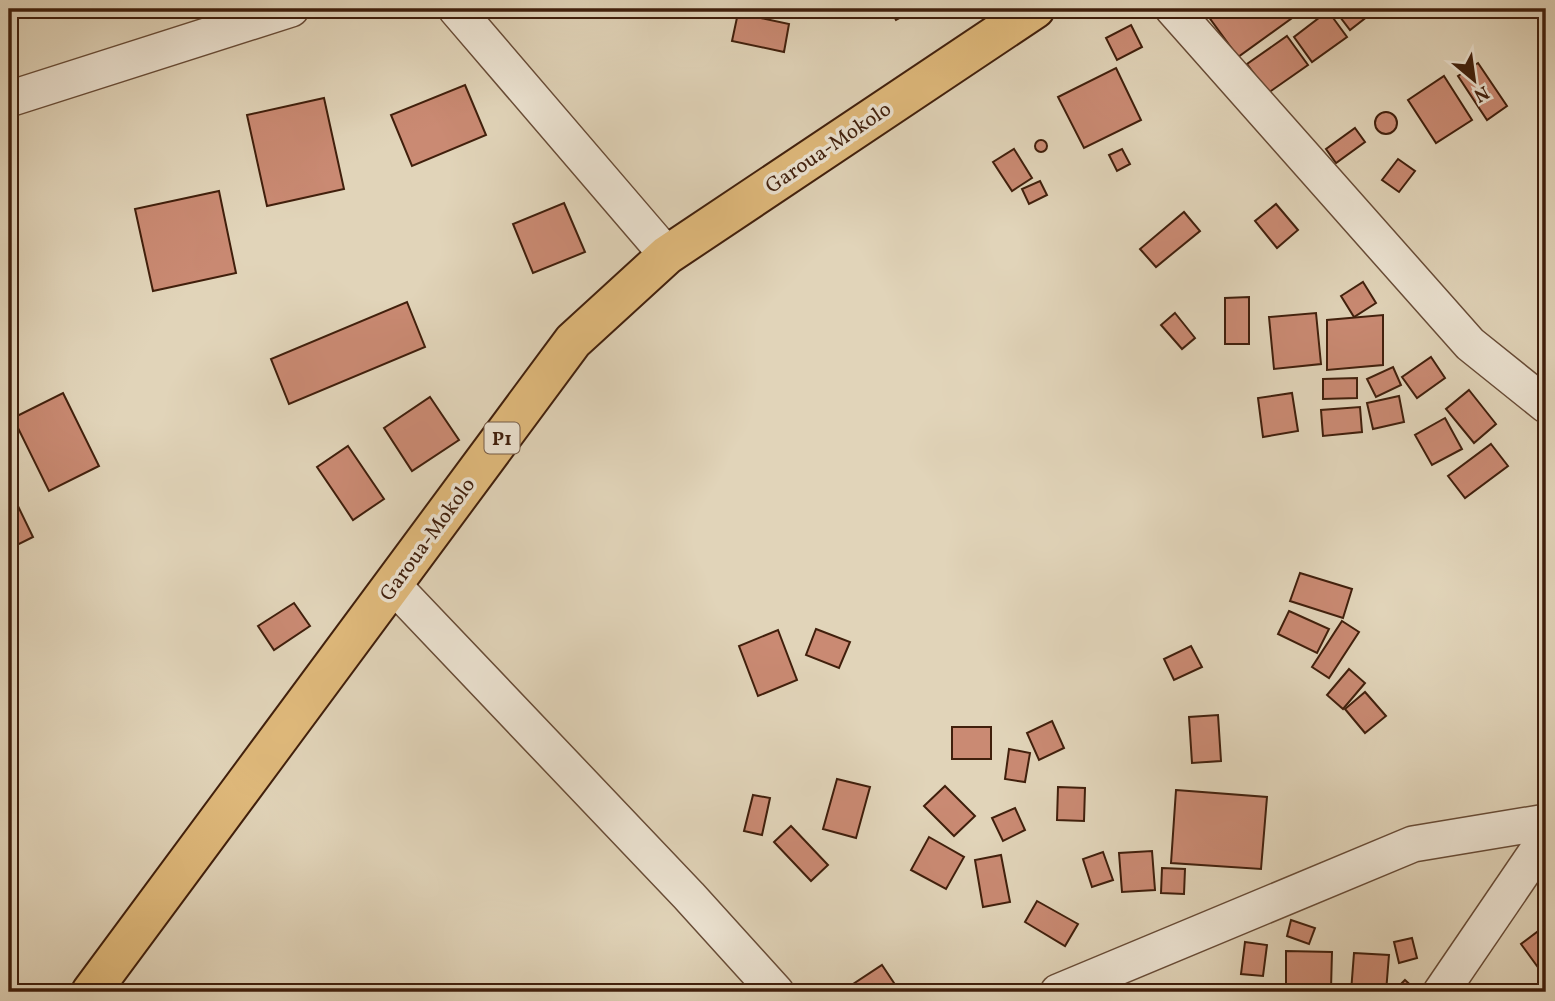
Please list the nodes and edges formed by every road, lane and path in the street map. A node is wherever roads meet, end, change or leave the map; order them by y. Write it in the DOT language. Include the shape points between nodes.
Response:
graph roads {
  1 [pos="291,9"];
  2 [pos="456,9"];
  3 [pos="1035,9"];
  4 [pos="1173,9"];
  5 [pos="9,99"];
  6 [pos="667,255"];
  7 [pos="1546,405"];
  8 [pos="393,585"];
  9 [pos="1546,822"];
  10 [pos="1546,838"];
  11 [pos="91,992"];
  12 [pos="776,992"];
  13 [pos="1058,992"];
  14 [pos="1441,992"];
  1 -- 5 [label="street"];
  2 -- 6 [label="street"];
  3 -- 6 [label="main road, Garoua-Mokolo / P1"];
  4 -- 7 [label="street" via="1470,344"];
  6 -- 8 [label="main road, Garoua-Mokolo / P1" via="573,341"];
  8 -- 11 [label="main road, Garoua-Mokolo / P1"];
  8 -- 12 [label="street"];
  9 -- 13 [label="street" via="1413,844"];
  10 -- 14 [label="street"];
}
